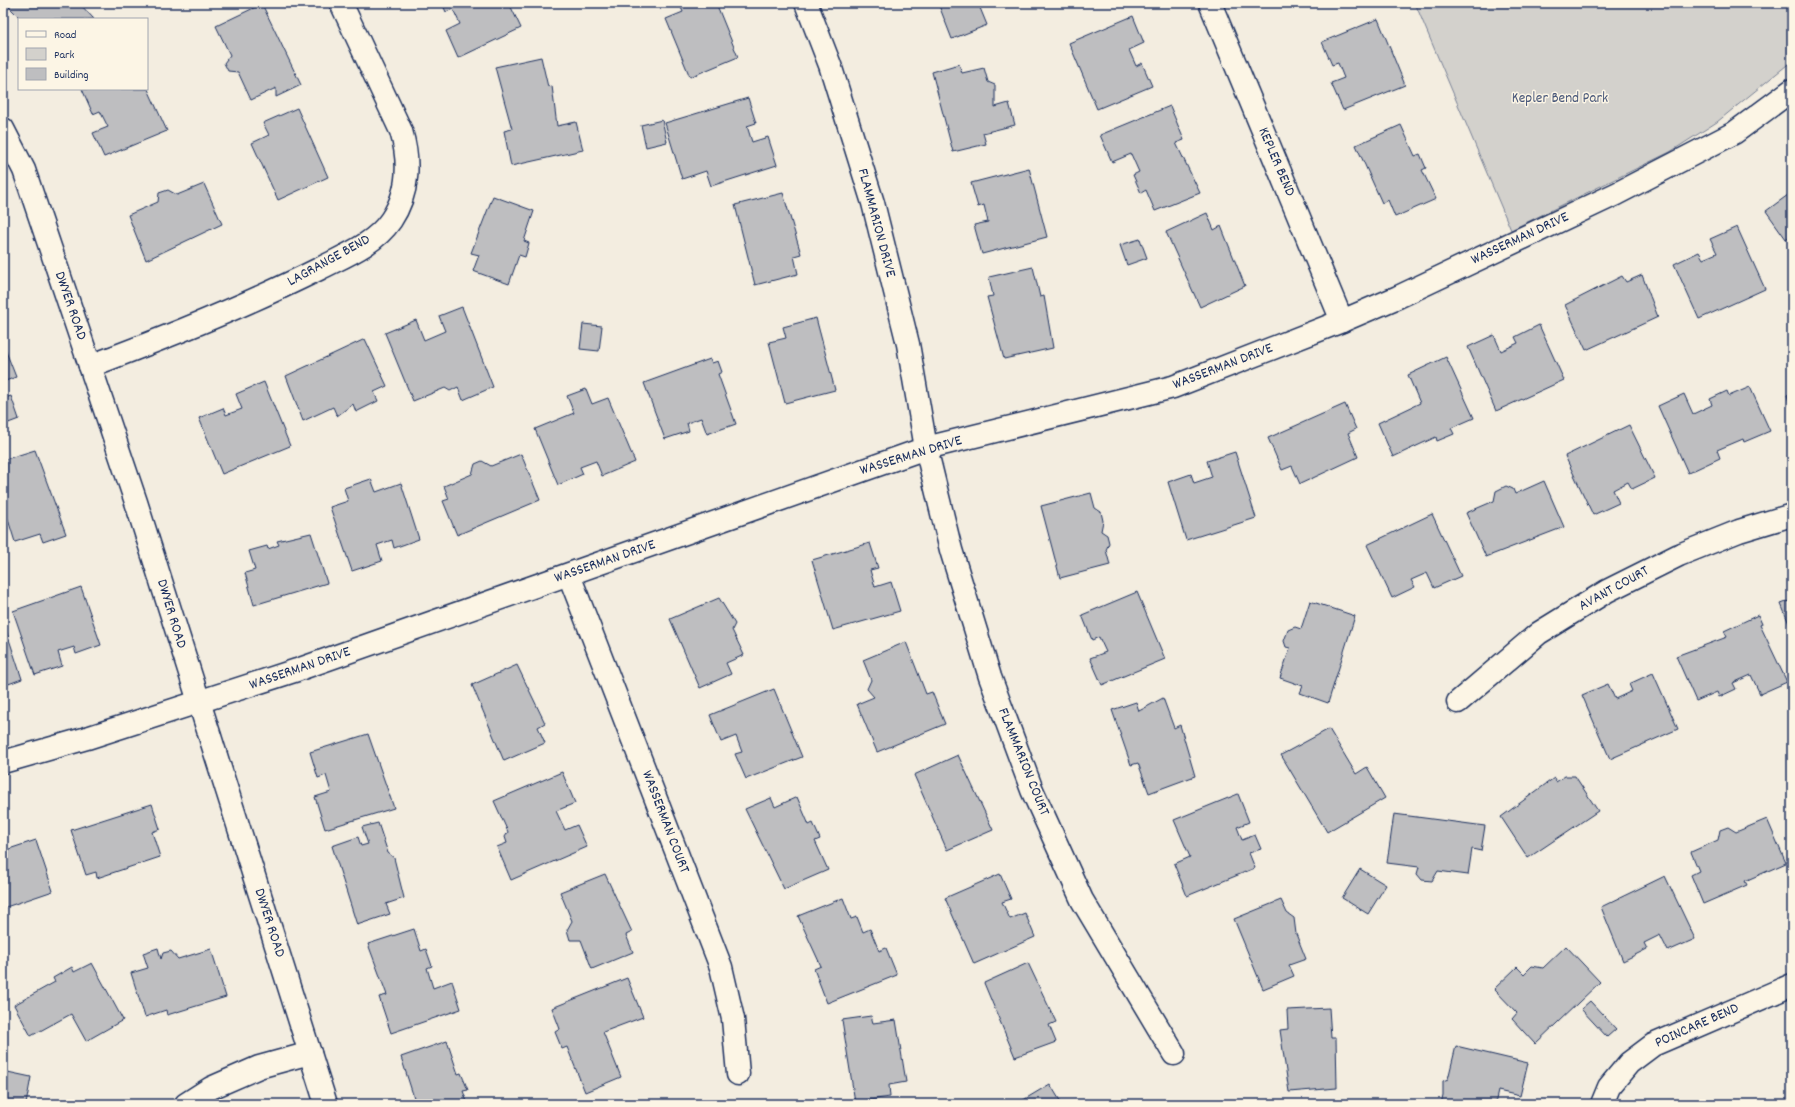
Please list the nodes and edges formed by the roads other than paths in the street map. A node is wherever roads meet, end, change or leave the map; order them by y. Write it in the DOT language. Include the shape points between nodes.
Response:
graph roads {
  1 [pos="341,3"];
  2 [pos="806,3"];
  3 [pos="1210,3"];
  4 [pos="1792,90"];
  5 [pos="3,129"];
  6 [pos="1342,321"];
  7 [pos="90,366"];
  8 [pos="926,448"];
  9 [pos="1792,515"];
  10 [pos="569,575"];
  11 [pos="199,702"];
  12 [pos="1458,702"];
  13 [pos="3,762"];
  14 [pos="1792,985"];
  15 [pos="310,1053"];
  16 [pos="1174,1054"];
  17 [pos="738,1074"];
  18 [pos="186,1104"];
  19 [pos="326,1104"];
  20 [pos="1602,1104"];
  1 -- 7 [label="street, LAGRANGE BEND" via="406,146 408,172 402,198 390,221 369,243 275,291 160,340"];
  2 -- 8 [label="street, FLAMMARION DRIVE" via="830,64 873,203 908,344"];
  3 -- 6 [label="street, KEPLER BEND"];
  4 -- 6 [label="street, WASSERMAN DRIVE" via="1734,133 1616,194"];
  5 -- 7 [label="street, DWYER ROAD" via="24,170"];
  6 -- 8 [label="street, WASSERMAN DRIVE" via="1173,388"];
  7 -- 11 [label="street, DWYER ROAD"];
  8 -- 10 [label="street, WASSERMAN DRIVE"];
  8 -- 16 [label="street, FLAMMARION COURT" via="955,565 990,677 1032,790 1082,900"];
  9 -- 12 [label="street, AVANT COURT" via="1739,531 1679,554 1607,590 1539,633"];
  10 -- 11 [label="street, WASSERMAN DRIVE"];
  10 -- 17 [label="street, WASSERMAN COURT" via="721,967 733,1020"];
  11 -- 13 [label="street, WASSERMAN DRIVE"];
  11 -- 15 [label="street, DWYER ROAD"];
  14 -- 20 [label="street, POINCARE BEND" via="1653,1045 1629,1063 1609,1087"];
  15 -- 18 [label="street" via="259,1067 211,1088"];
  15 -- 19 [label="street, DWYER ROAD"];
}
